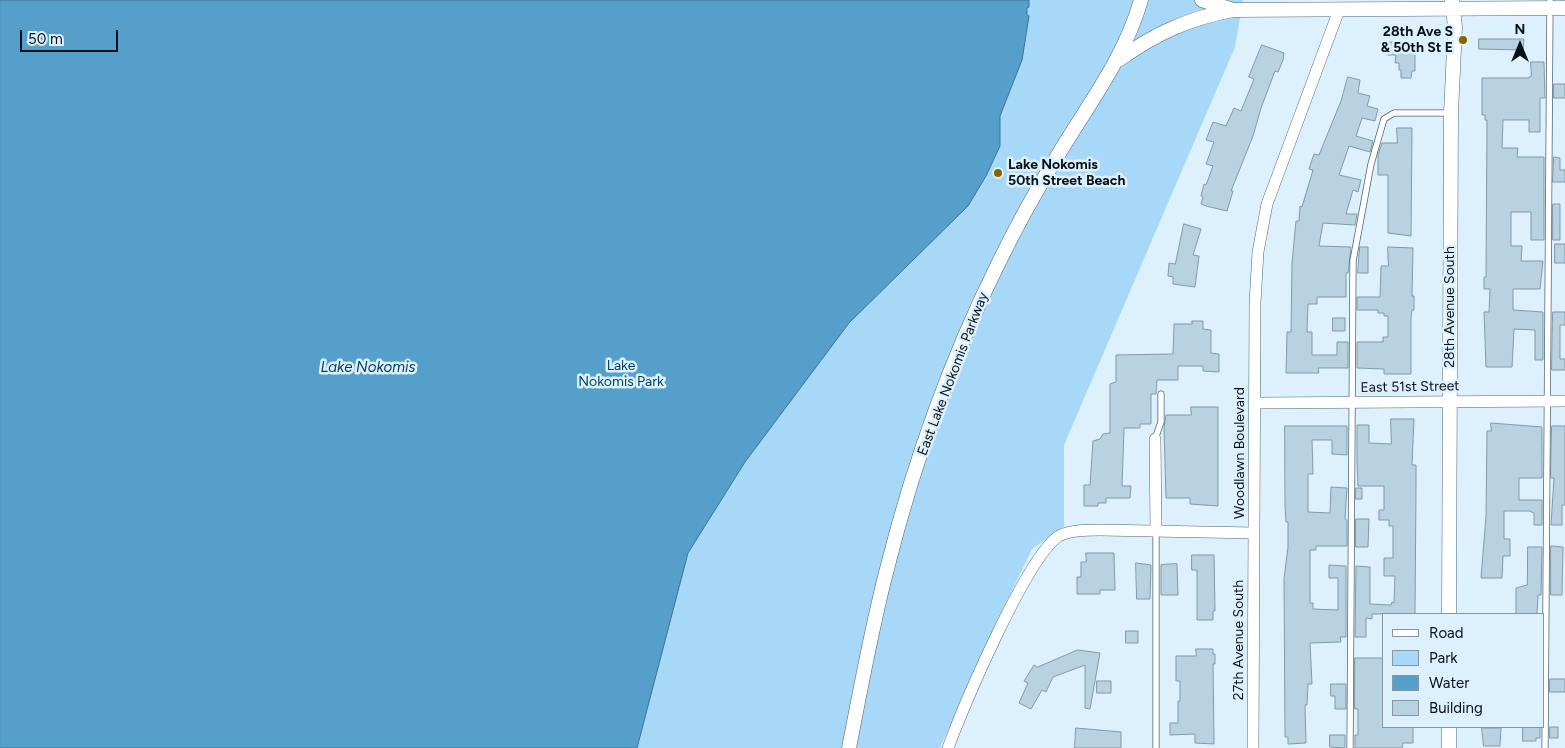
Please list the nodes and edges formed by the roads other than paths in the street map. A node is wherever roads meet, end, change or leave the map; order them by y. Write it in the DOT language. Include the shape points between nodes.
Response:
graph roads {
  1 [pos="1141,0"];
  2 [pos="1202,0"];
  3 [pos="1452,4"];
  4 [pos="1531,4"];
  5 [pos="1550,4"];
  6 [pos="1256,5"];
  7 [pos="1565,8"];
  8 [pos="1233,10"];
  9 [pos="1339,10"];
  10 [pos="1117,60"];
  11 [pos="1451,113"];
  12 [pos="1161,394"];
  13 [pos="1450,401"];
  14 [pos="1350,402"];
  15 [pos="1548,402"];
  16 [pos="1565,402"];
  17 [pos="1255,403"];
  18 [pos="1155,439"];
  19 [pos="1156,532"];
  20 [pos="1254,533"];
  21 [pos="1449,613"];
  22 [pos="1449,728"];
  23 [pos="849,748"];
  24 [pos="948,748"];
  25 [pos="1156,748"];
  26 [pos="1253,748"];
  27 [pos="1350,748"];
  28 [pos="1449,748"];
  29 [pos="1545,748"];
  1 -- 10 [label="street, East Lake Nokomis Parkway" via="1128,40"];
  2 -- 8 [label="street"];
  3 -- 4 [label="street"];
  3 -- 9 [label="street"];
  3 -- 11 [label="street, 28th Avenue South" via="1455,27"];
  4 -- 5 [label="street"];
  5 -- 7 [label="street"];
  5 -- 15 [label="lane"];
  6 -- 8 [label="street"];
  6 -- 9 [label="street"];
  8 -- 10 [label="street" via="1175,25"];
  9 -- 17 [label="street, Woodlawn Boulevard" via="1272,186 1262,221 1256,276"];
  10 -- 23 [label="street, East Lake Nokomis Parkway" via="1020,220 951,370 892,547"];
  11 -- 13 [label="street, 28th Avenue South"];
  11 -- 14 [label="lane" via="1394,113 1384,119 1381,126 1354,244"];
  12 -- 18 [label="lane" via="1161,422"];
  13 -- 14 [label="street, East 51st Street"];
  13 -- 15 [label="street, East 51st Street"];
  13 -- 21 [label="street, 28th Avenue South"];
  14 -- 17 [label="street, East 51st Street"];
  14 -- 27 [label="lane"];
  15 -- 16 [label="street, East 51st Street"];
  15 -- 29 [label="lane"];
  17 -- 20 [label="street, Woodlawn Boulevard"];
  18 -- 19 [label="street"];
  19 -- 20 [label="street, Woodlawn Boulevard"];
  19 -- 24 [label="street, Woodlawn Boulevard" via="1083,531 1060,536 1046,548 1031,569 1000,632"];
  19 -- 25 [label="lane"];
  20 -- 26 [label="street, 27th Avenue South"];
  22 -- 28 [label="street"];
}
